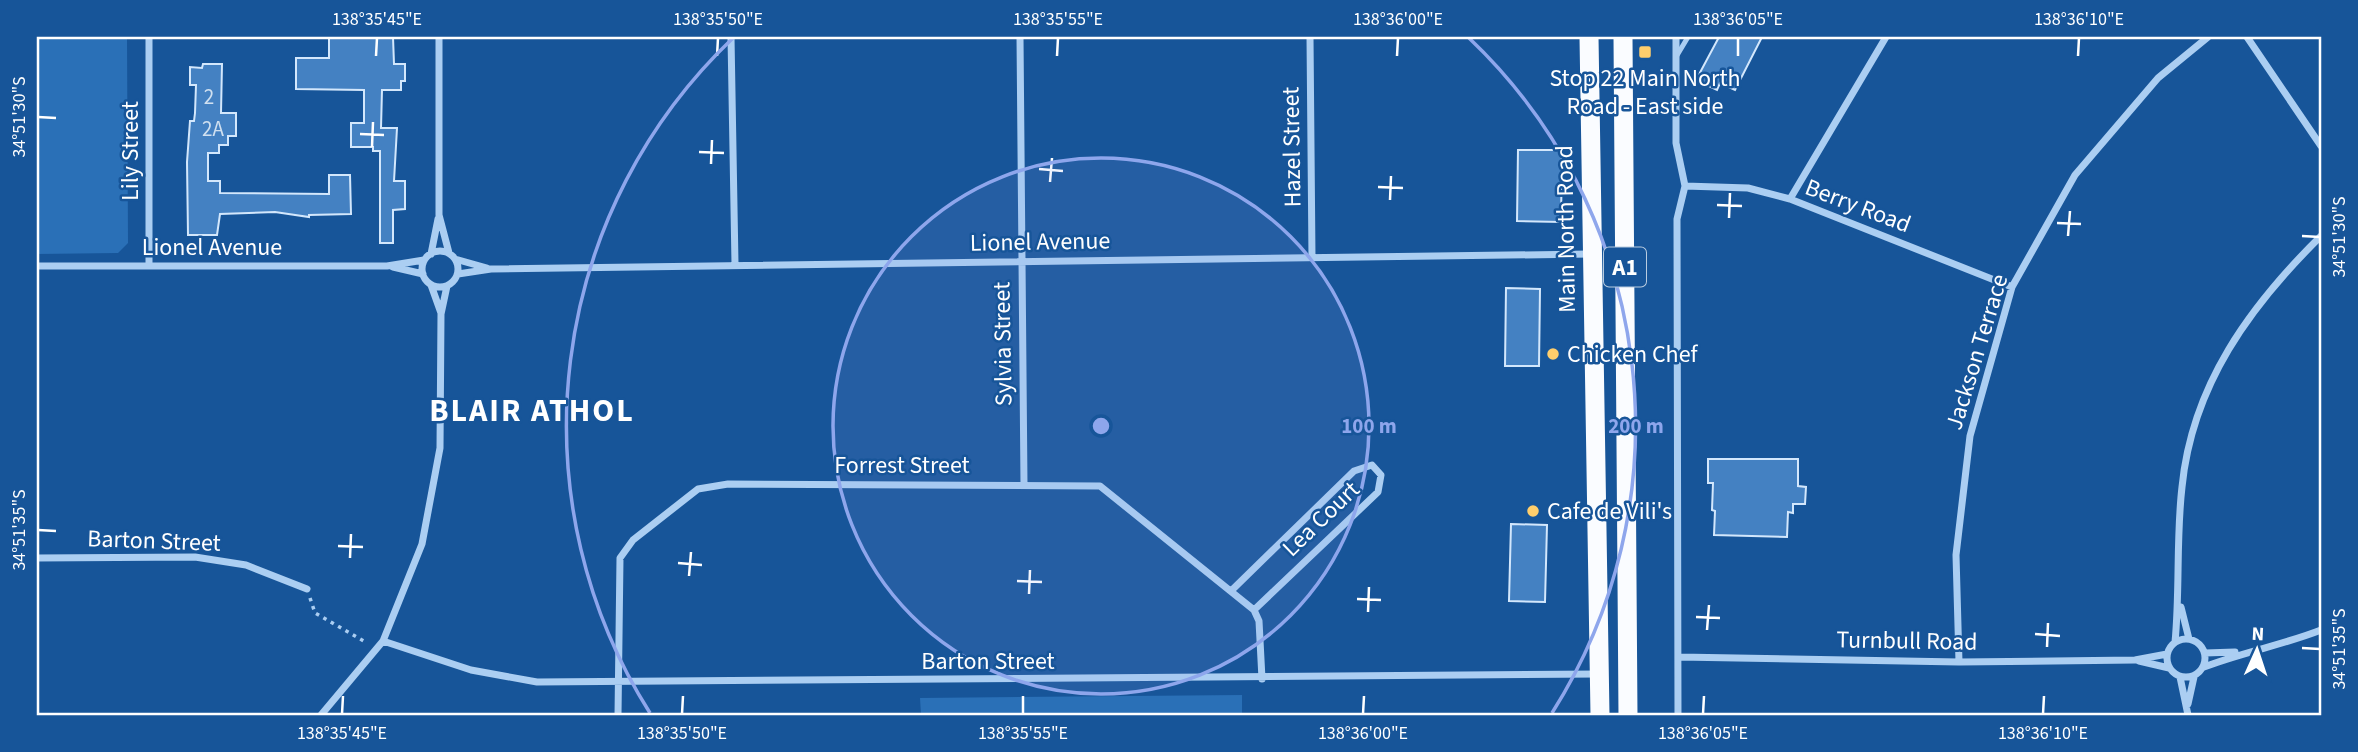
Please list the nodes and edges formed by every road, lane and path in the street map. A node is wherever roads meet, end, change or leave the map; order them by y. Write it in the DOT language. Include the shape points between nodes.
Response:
graph roads {
  1 [pos="149,37"];
  2 [pos="439,37"];
  3 [pos="731,37"];
  4 [pos="1020,37"];
  5 [pos="1310,37"];
  6 [pos="1589,37"];
  7 [pos="1623,37"];
  8 [pos="1676,37"];
  9 [pos="1688,37"];
  10 [pos="1886,37"];
  11 [pos="2208,37"];
  12 [pos="2247,37"];
  13 [pos="1676,57"];
  14 [pos="2321,146"];
  15 [pos="1685,186"];
  16 [pos="1790,200"];
  17 [pos="439,215"];
  18 [pos="2321,236"];
  19 [pos="431,254"];
  20 [pos="1590,254"];
  21 [pos="452,256"];
  22 [pos="1312,258"];
  23 [pos="424,260"];
  24 [pos="1021,262"];
  25 [pos="735,264"];
  26 [pos="37,266"];
  27 [pos="149,266"];
  28 [pos="387,266"];
  29 [pos="491,269"];
  30 [pos="423,274"];
  31 [pos="458,274"];
  32 [pos="431,285"];
  33 [pos="447,286"];
  34 [pos="2012,287"];
  35 [pos="441,314"];
  36 [pos="1024,484"];
  37 [pos="37,558"];
  38 [pos="307,589"];
  39 [pos="1232,590"];
  40 [pos="2179,599"];
  41 [pos="1254,610"];
  42 [pos="2321,630"];
  43 [pos="2189,639"];
  44 [pos="383,640"];
  45 [pos="2175,642"];
  46 [pos="376,649"];
  47 [pos="2243,652"];
  48 [pos="2167,653"];
  49 [pos="2205,653"];
  50 [pos="1679,657"];
  51 [pos="2135,660"];
  52 [pos="1959,662"];
  53 [pos="2204,667"];
  54 [pos="2169,668"];
  55 [pos="1600,674"];
  56 [pos="2180,677"];
  57 [pos="2194,677"];
  58 [pos="1262,679"];
  59 [pos="618,683"];
  60 [pos="2188,712"];
  61 [pos="321,715"];
  62 [pos="618,715"];
  63 [pos="1600,715"];
  64 [pos="1628,715"];
  65 [pos="1678,715"];
  1 -- 27 [label="street, Lily Street"];
  2 -- 17 [label="street"];
  3 -- 25 [label="street"];
  4 -- 24 [label="street, Sylvia Street"];
  5 -- 22 [label="street, Hazel Street"];
  6 -- 20 [label="highway, Main North Road / A1"];
  7 -- 64 [label="highway, A1"];
  8 -- 13 [label="street"];
  9 -- 13 [label="lane"];
  10 -- 16 [label="street"];
  11 -- 34 [label="street, Jackson Terrace" via="2158,78 2075,175"];
  12 -- 14 [label="street"];
  13 -- 15 [label="street" via="1676,143"];
  15 -- 16 [label="street, Berry Road" via="1748,188"];
  15 -- 50 [label="street" via="1677,219"];
  16 -- 34 [label="street, Berry Road"];
  17 -- 19 [label="street"];
  17 -- 21 [label="street"];
  18 -- 40 [label="street" via="2288,269 2234,340 2199,404 2182,487"];
  19 -- 21 [label="street"];
  19 -- 23 [label="street"];
  20 -- 22 [label="street, Lionel Avenue"];
  20 -- 55 [label="highway, Main North Road / A1"];
  21 -- 29 [label="street, Lionel Avenue"];
  21 -- 31 [label="street"];
  22 -- 24 [label="street, Lionel Avenue"];
  23 -- 28 [label="street, Lionel Avenue"];
  23 -- 30 [label="street"];
  24 -- 25 [label="street, Lionel Avenue"];
  24 -- 36 [label="street, Sylvia Street"];
  25 -- 29 [label="street, Lionel Avenue"];
  26 -- 27 [label="street, Lionel Avenue"];
  27 -- 28 [label="street, Lionel Avenue"];
  28 -- 30 [label="street, Lionel Avenue"];
  29 -- 31 [label="street, Lionel Avenue"];
  30 -- 32 [label="street"];
  31 -- 33 [label="street"];
  32 -- 33 [label="street"];
  32 -- 35 [label="street"];
  33 -- 35 [label="street"];
  34 -- 52 [label="street, Jackson Terrace" via="1970,436 1956,555"];
  35 -- 44 [label="street" via="437,462 422,544"];
  36 -- 39 [label="street, Forrest Street" via="1100,486"];
  36 -- 59 [label="street, Forrest Street" via="729,484 698,489 634,540 621,558"];
  37 -- 38 [label="street, Barton Street" via="195,557 246,565"];
  38 -- 46 [label="path" via="315,613"];
  39 -- 41 [label="street, Forrest Street"];
  39 -- 41 [label="street, Lea Court" via="1354,471 1372,465 1381,475 1378,492"];
  40 -- 43 [label="street"];
  40 -- 45 [label="street"];
  41 -- 58 [label="street" via="1259,621"];
  42 -- 47 [label="street" via="2289,643"];
  43 -- 45 [label="street"];
  43 -- 49 [label="street"];
  44 -- 46 [label="street"];
  44 -- 59 [label="street, Barton Street" via="471,670 537,682"];
  45 -- 48 [label="street"];
  46 -- 61 [label="street"];
  47 -- 49 [label="street"];
  47 -- 53 [label="street"];
  48 -- 51 [label="street, Turnbull Road"];
  48 -- 54 [label="street"];
  49 -- 53 [label="street"];
  50 -- 52 [label="street, Turnbull Road"];
  50 -- 65 [label="street"];
  51 -- 52 [label="street, Turnbull Road"];
  51 -- 54 [label="street, Turnbull Road"];
  53 -- 57 [label="street"];
  54 -- 56 [label="street"];
  55 -- 58 [label="street, Barton Street"];
  55 -- 63 [label="highway, Main North Road / A1"];
  56 -- 57 [label="street"];
  56 -- 60 [label="street"];
  57 -- 60 [label="street"];
  58 -- 59 [label="street, Barton Street"];
  59 -- 62 [label="street, Forrest Street"];
}
